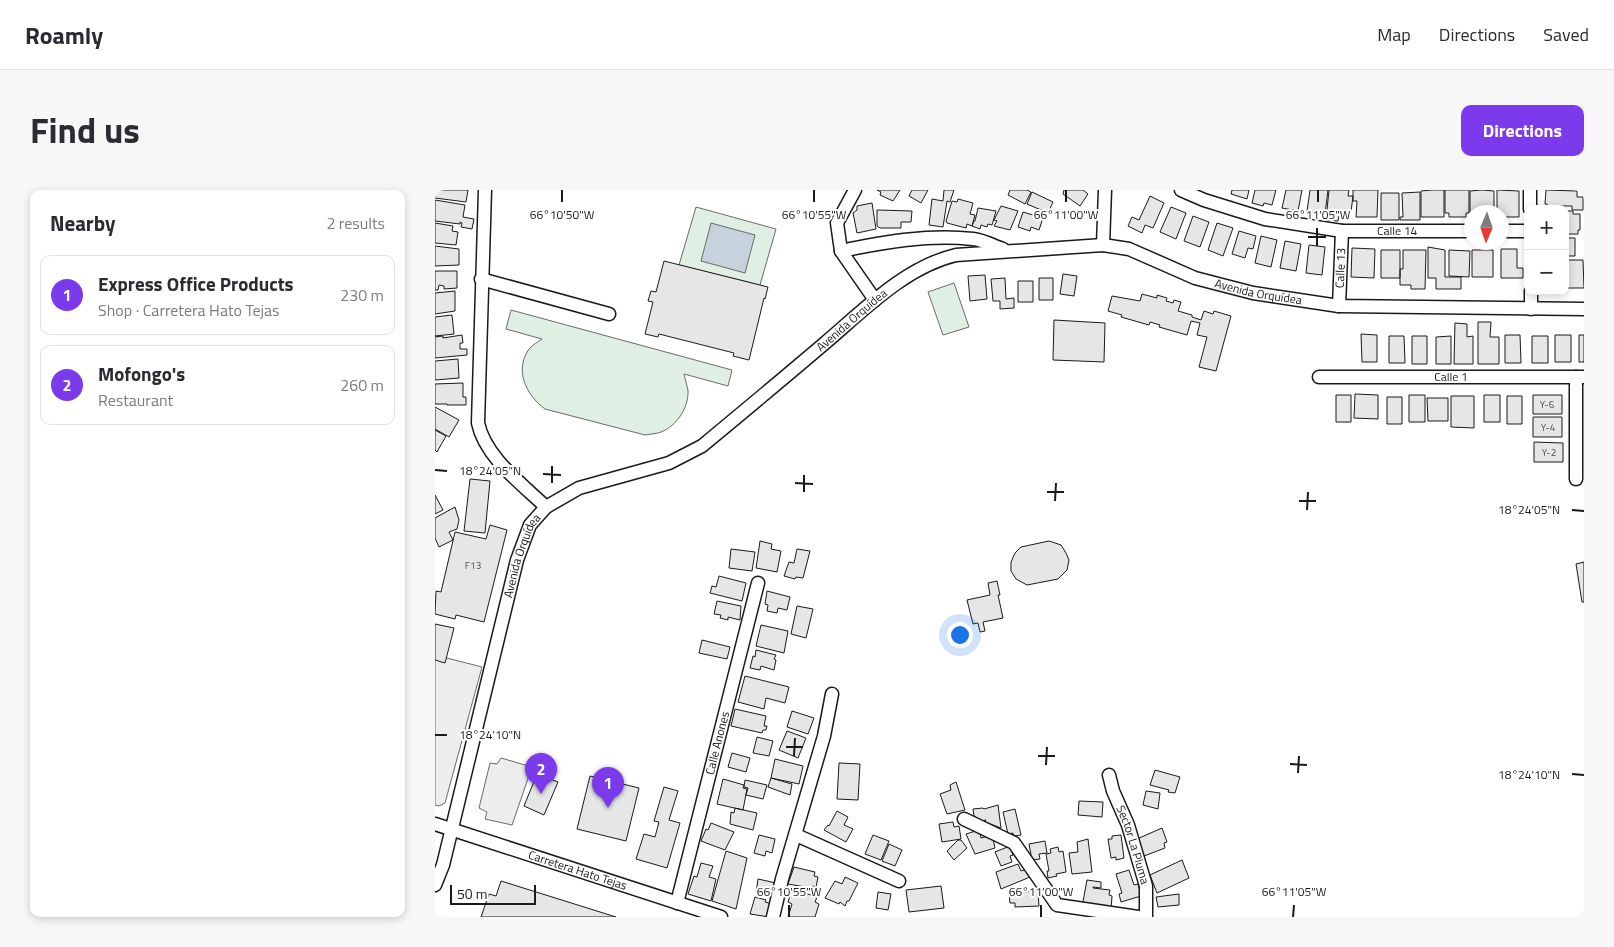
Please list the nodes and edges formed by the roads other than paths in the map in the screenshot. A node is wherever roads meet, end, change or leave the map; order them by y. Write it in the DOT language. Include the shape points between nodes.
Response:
graph roads {
  1 [pos="855,190"];
  2 [pos="1105,190"];
  3 [pos="1181,190"];
  4 [pos="1529,190"];
  5 [pos="485,191"];
  6 [pos="1206,195"];
  7 [pos="1530,205"];
  8 [pos="1342,231"];
  9 [pos="1464,231"];
  10 [pos="1509,231"];
  11 [pos="1524,231"];
  12 [pos="1103,245"];
  13 [pos="841,252"];
  14 [pos="1010,252"];
  15 [pos="481,279"];
  16 [pos="1531,295"];
  17 [pos="875,300"];
  18 [pos="1339,306"];
  19 [pos="1531,309"];
  20 [pos="1584,309"];
  21 [pos="609,314"];
  22 [pos="1319,376"];
  23 [pos="1580,377"];
  24 [pos="1577,480"];
  25 [pos="546,507"];
  26 [pos="758,583"];
  27 [pos="832,694"];
  28 [pos="1109,775"];
  29 [pos="964,819"];
  30 [pos="435,824"];
  31 [pos="451,829"];
  32 [pos="795,835"];
  33 [pos="899,882"];
  34 [pos="435,885"];
  35 [pos="677,903"];
  36 [pos="721,917"];
  37 [pos="773,917"];
  38 [pos="1138,917"];
  39 [pos="1146,917"];
  1 -- 13 [label="street" via="837,223"];
  2 -- 12 [label="street"];
  3 -- 6 [label="street, Calle 14"];
  4 -- 7 [label="street"];
  5 -- 15 [label="street"];
  6 -- 8 [label="street, Calle 14" via="1265,218"];
  8 -- 9 [label="street, Calle 14"];
  8 -- 18 [label="street, Calle 13"];
  10 -- 11 [label="street"];
  12 -- 14 [label="street, Avenida Orquídea"];
  12 -- 18 [label="street, Avenida Orquídea" via="1129,249 1195,278 1253,293"];
  13 -- 14 [label="street" via="917,238 975,239"];
  13 -- 17 [label="street"];
  14 -- 17 [label="street, Avenida Orquídea" via="956,254 938,259 919,268"];
  15 -- 21 [label="street"];
  15 -- 25 [label="street" via="478,424 481,435 490,451"];
  16 -- 19 [label="street"];
  17 -- 25 [label="street, Avenida Orquídea" via="702,446 669,463 579,488"];
  18 -- 19 [label="street, Avenida Orquídea"];
  19 -- 20 [label="street, Avenida Orquídea"];
  22 -- 23 [label="street, Calle 1"];
  23 -- 24 [label="street"];
  25 -- 31 [label="street, Avenida Orquídea" via="530,525 517,560"];
  26 -- 35 [label="street, Calle Anones"];
  27 -- 32 [label="street"];
  28 -- 39 [label="street, Sector La Pluma" via="1146,886"];
  29 -- 38 [label="street" via="1014,843 1057,905"];
  30 -- 31 [label="street, Carretera Hato Tejas"];
  31 -- 34 [label="street, Avenida Orquídea"];
  31 -- 35 [label="street, Carretera Hato Tejas"];
  32 -- 33 [label="street"];
  32 -- 37 [label="street"];
  35 -- 36 [label="street, Carretera Hato Tejas"];
}
